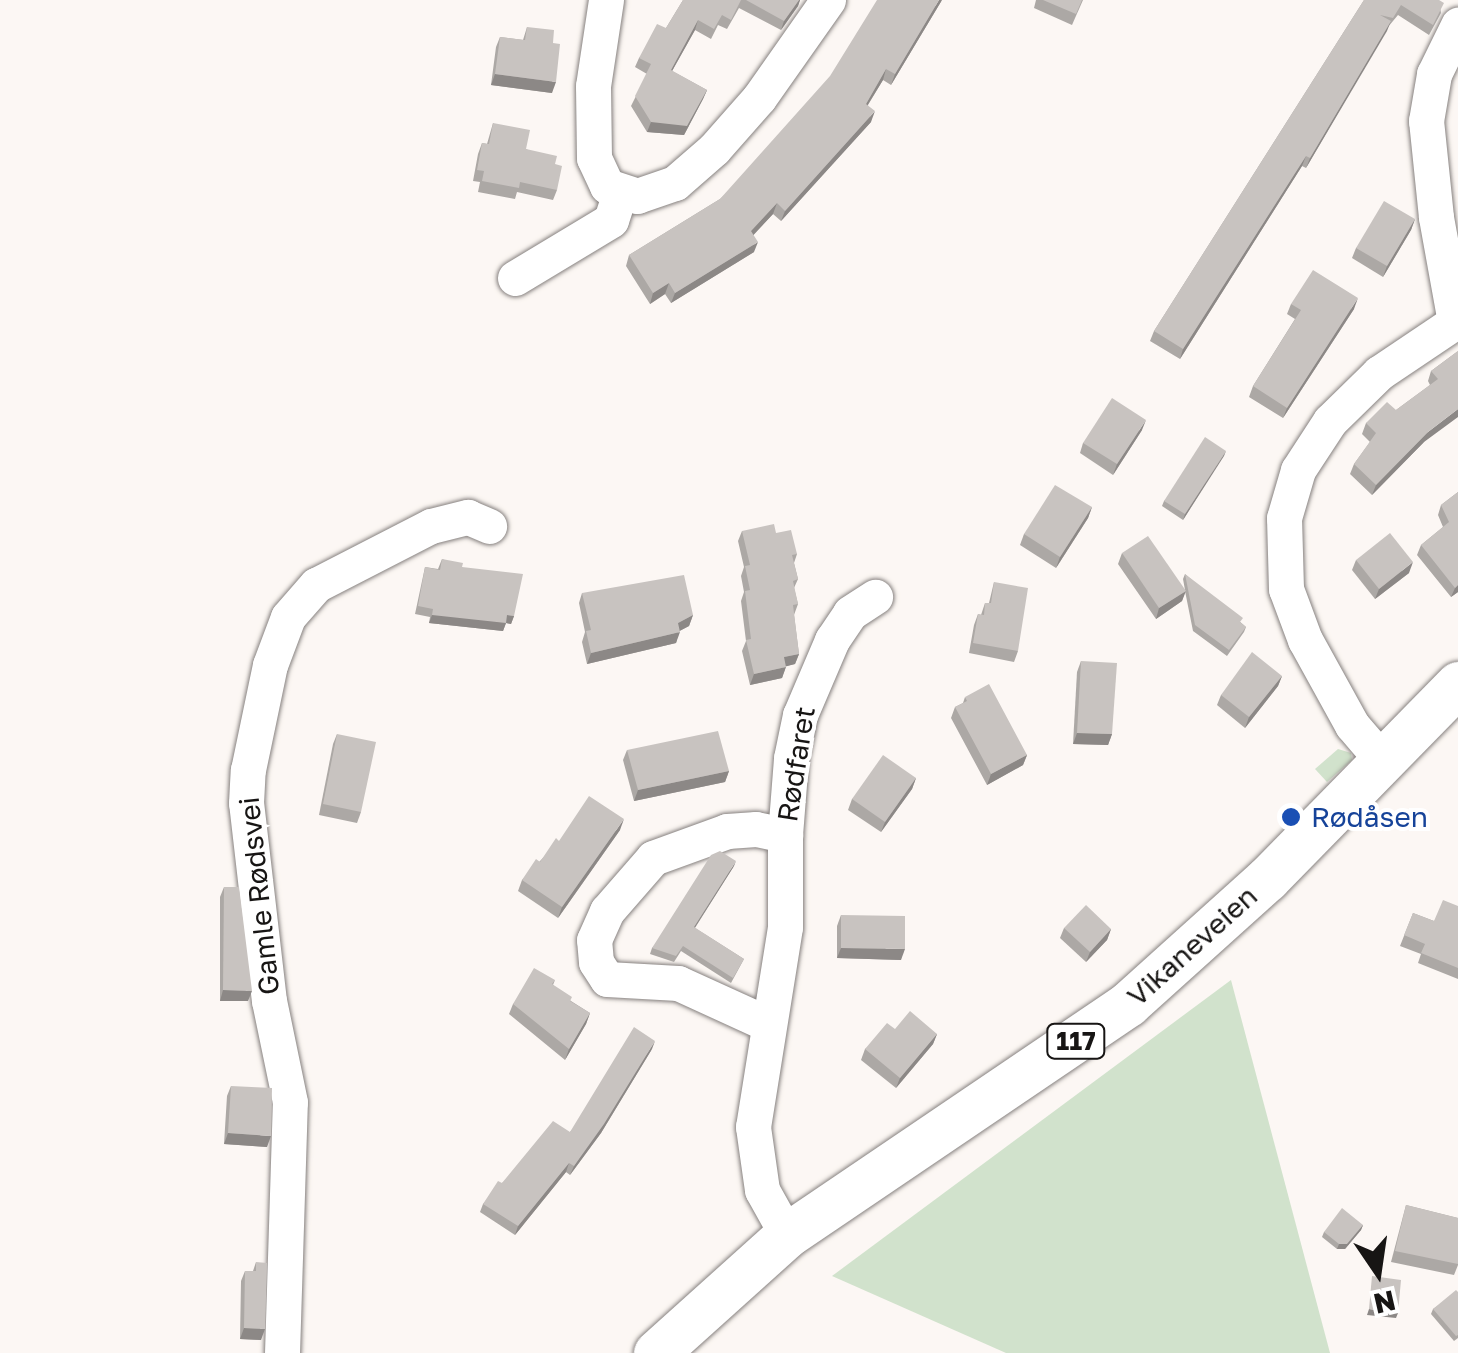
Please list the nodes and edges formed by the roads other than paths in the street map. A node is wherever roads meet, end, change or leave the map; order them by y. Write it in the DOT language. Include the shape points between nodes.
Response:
graph roads {
  1 [pos="606,0"];
  2 [pos="828,0"];
  3 [pos="1458,26"];
  4 [pos="620,193"];
  5 [pos="515,278"];
  6 [pos="1457,321"];
  7 [pos="489,526"];
  8 [pos="875,597"];
  9 [pos="1458,684"];
  10 [pos="1382,760"];
  11 [pos="785,836"];
  12 [pos="768,1024"];
  13 [pos="787,1235"];
  14 [pos="282,1353"];
  15 [pos="656,1353"];
  1 -- 4 [label="street" via="590,128 600,176"];
  2 -- 4 [label="street" via="714,150 653,194"];
  3 -- 6 [label="street" via="1434,74 1426,120"];
  4 -- 5 [label="street" via="611,220"];
  6 -- 10 [label="street" via="1379,373 1330,421 1298,470 1284,518 1282,566 1299,626 1352,725"];
  7 -- 14 [label="street, Gamle Rødsvei" via="468,516 430,526 316,585 288,617 266,680 246,803 269,1002 290,1102"];
  8 -- 11 [label="street, Rødfaret" via="850,613 813,677 791,758"];
  9 -- 10 [label="main road, Vikaneveien / 117"];
  10 -- 13 [label="main road, Vikaneveien / 117" via="1200,944 1128,1004"];
  11 -- 12 [label="street, Rødfaret" via="786,927"];
  11 -- 12 [label="street, Rødfaret" via="727,831 653,858 607,911 594,940 606,979 678,984"];
  12 -- 13 [label="street, Rødfaret" via="754,1151 762,1190"];
  13 -- 15 [label="main road, Vikaneveien / 117"];
}
